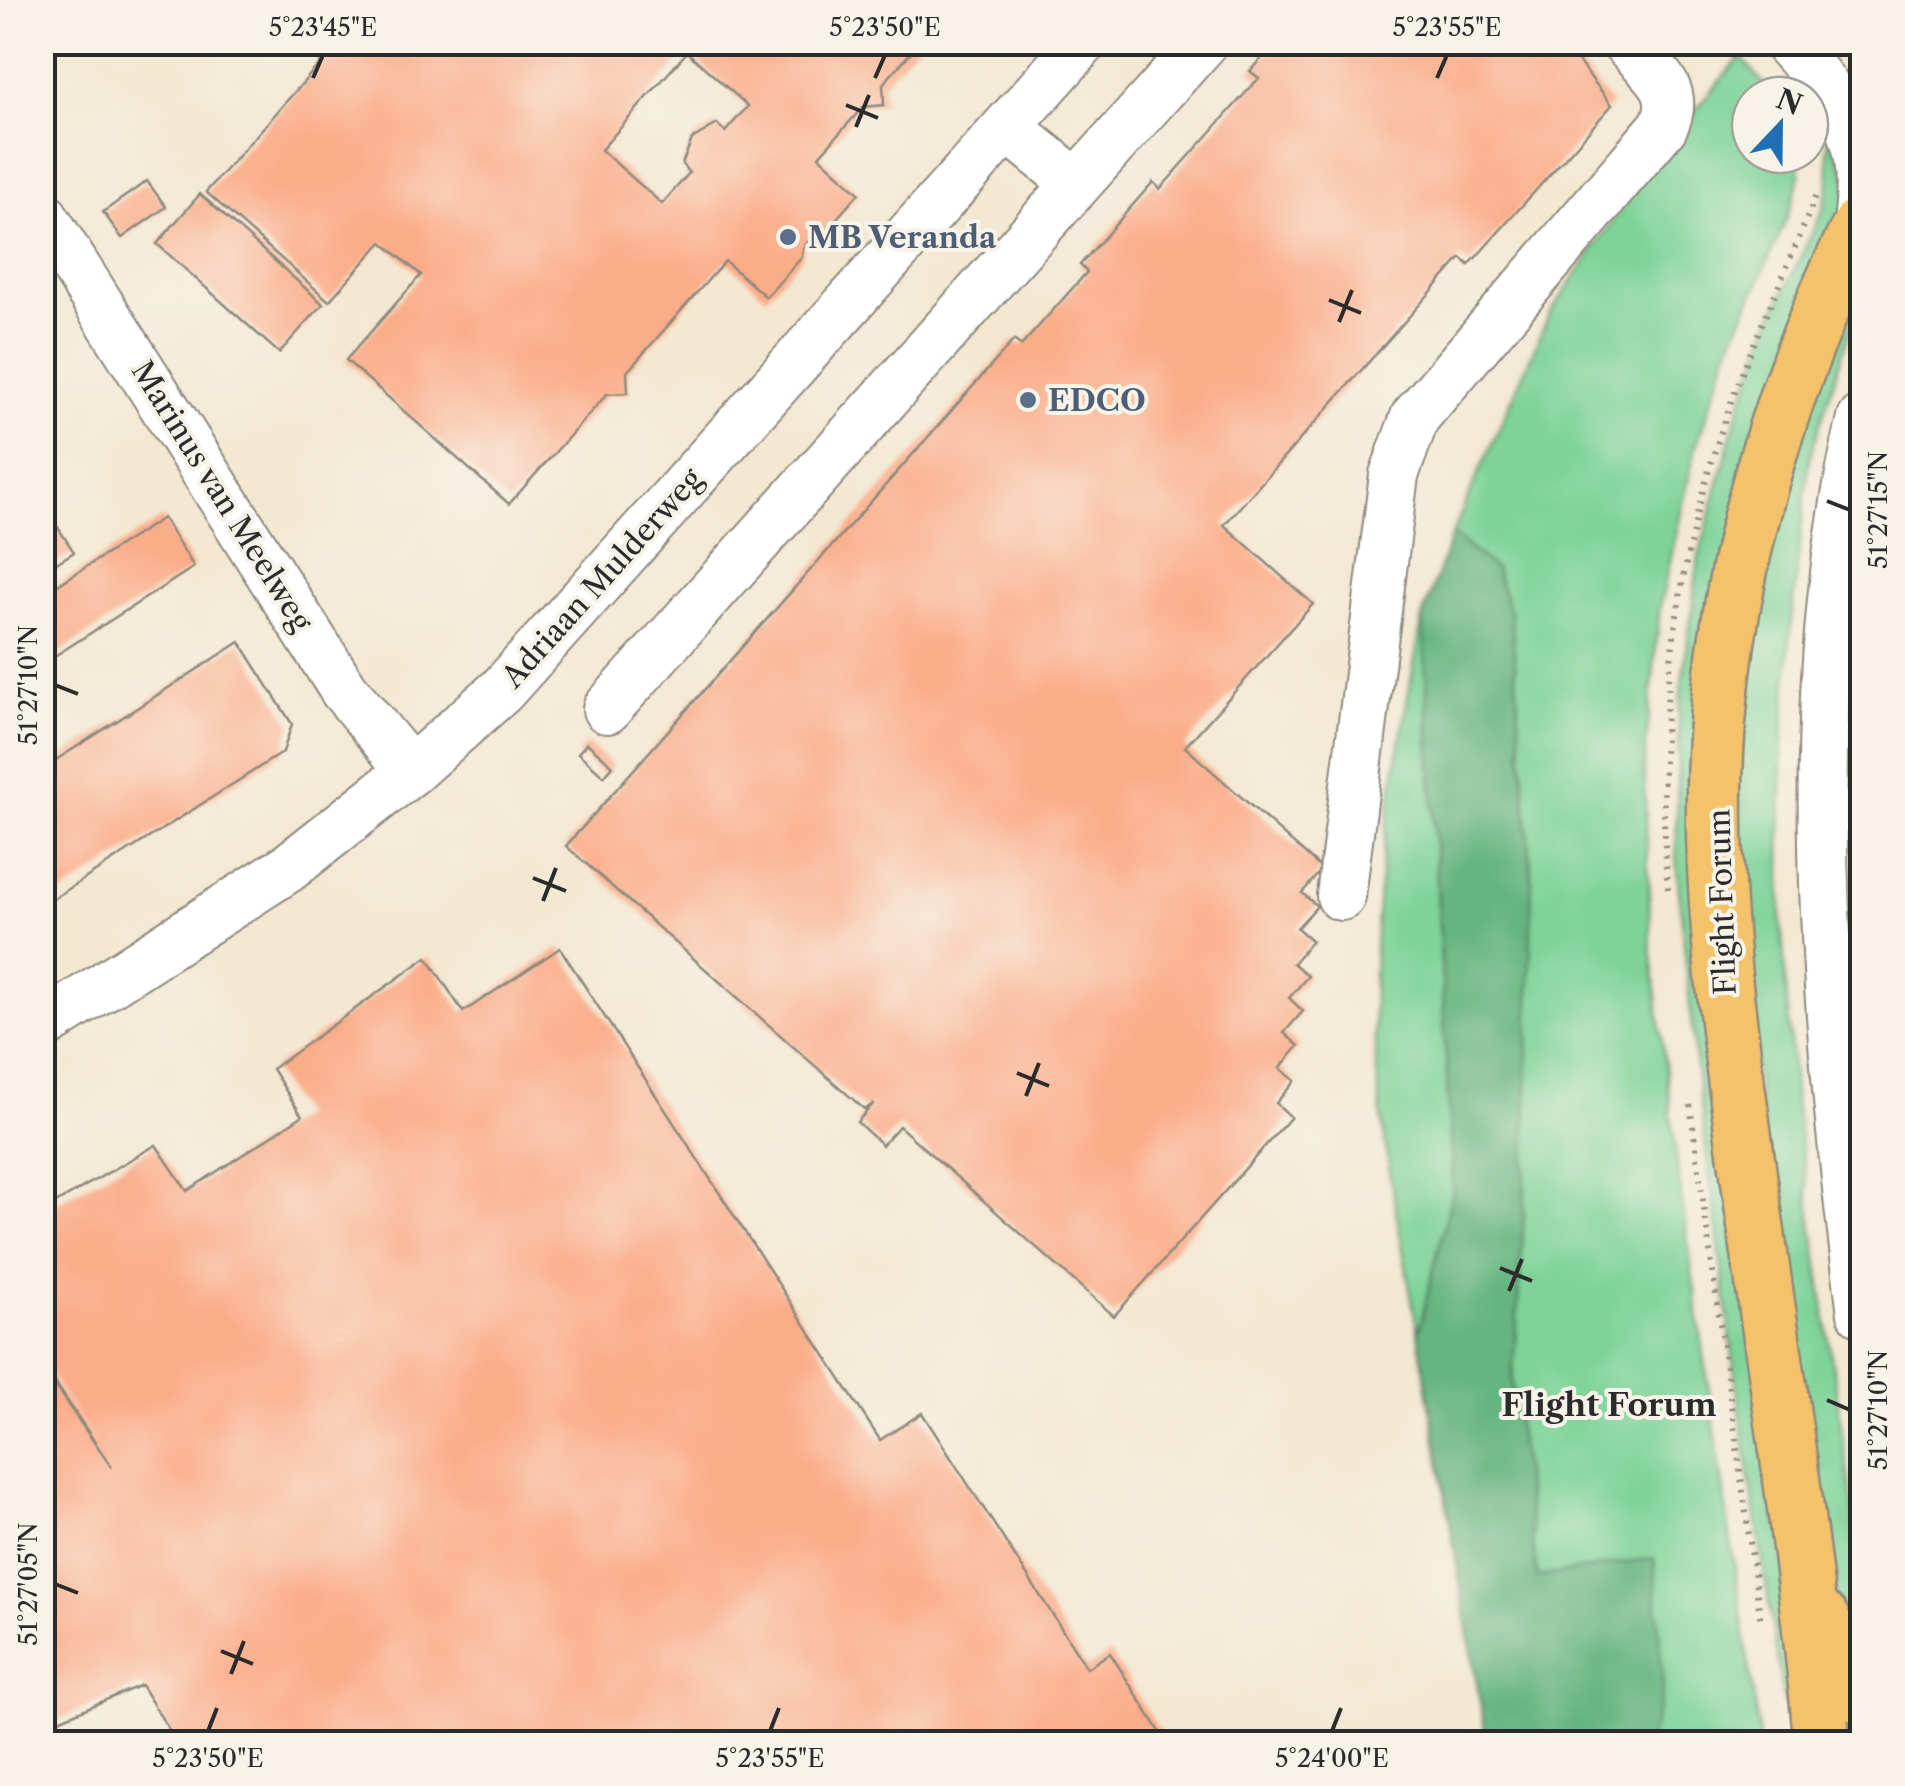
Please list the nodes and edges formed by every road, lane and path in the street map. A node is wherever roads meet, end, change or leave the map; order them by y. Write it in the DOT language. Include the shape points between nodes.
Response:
graph roads {
  1 [pos="1083,42"];
  2 [pos="1204,42"];
  3 [pos="1626,42"];
  4 [pos="1787,42"];
  5 [pos="1007,127"];
  6 [pos="1077,184"];
  7 [pos="42,214"];
  8 [pos="1860,228"];
  9 [pos="1862,418"];
  10 [pos="607,709"];
  11 [pos="411,771"];
  12 [pos="1341,896"];
  13 [pos="42,1026"];
  14 [pos="1862,1313"];
  15 [pos="1810,1599"];
  16 [pos="1862,1696"];
  17 [pos="1822,1744"];
  1 -- 5 [label="street, Adriaan Mulderweg"];
  2 -- 6 [label="street"];
  3 -- 12 [label="street" via="1671,94 1673,108 1663,127 1415,417 1405,440 1394,475"];
  4 -- 8 [label="street" via="1840,106 1860,146"];
  5 -- 6 [label="street"];
  5 -- 11 [label="street, Adriaan Mulderweg" via="502,690"];
  6 -- 10 [label="street"];
  7 -- 11 [label="street, Marinus van Meelweg" via="344,690"];
  8 -- 15 [label="main road, Flight Forum" via="1795,377 1762,486 1736,585 1717,731 1723,983"];
  9 -- 14 [label="street" via="1842,516 1828,658 1823,816 1840,1137"];
  11 -- 13 [label="street, Adriaan Mulderweg" via="288,868"];
  15 -- 16 [label="main road, Flight Forum"];
  15 -- 17 [label="main road, Flight Forum"];
}
